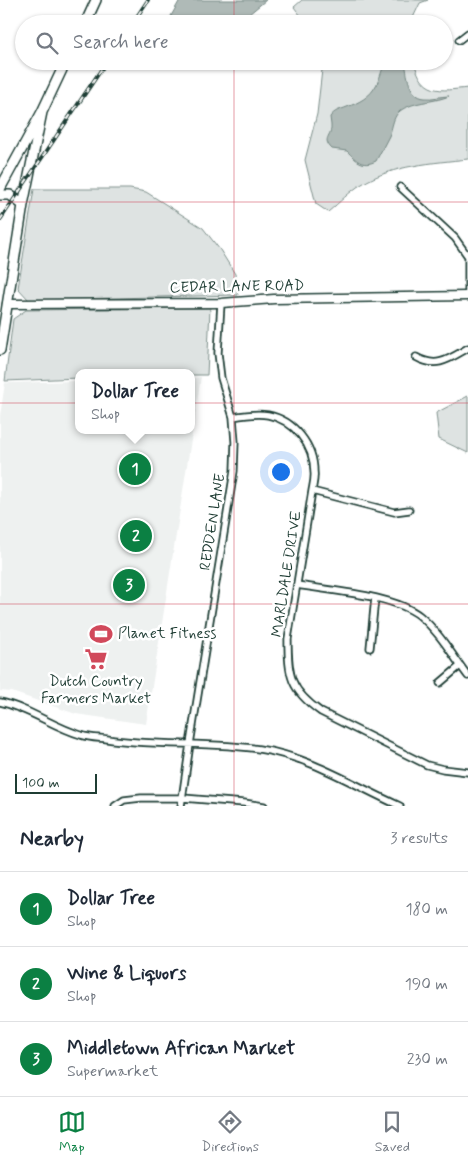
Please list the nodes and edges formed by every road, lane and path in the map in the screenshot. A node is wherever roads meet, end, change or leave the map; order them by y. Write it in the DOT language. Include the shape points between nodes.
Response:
graph roads {
  1 [pos="96,0"];
  2 [pos="88,15"];
  3 [pos="468,34"];
  4 [pos="459,40"];
  5 [pos="62,70"];
  6 [pos="42,112"];
  7 [pos="400,187"];
  8 [pos="1,190"];
  9 [pos="24,201"];
  10 [pos="468,254"];
  11 [pos="468,294"];
  12 [pos="221,303"];
  13 [pos="7,304"];
  14 [pos="468,348"];
  15 [pos="0,350"];
  16 [pos="416,357"];
  17 [pos="232,417"];
  18 [pos="312,491"];
  19 [pos="409,510"];
  20 [pos="297,585"];
  21 [pos="375,598"];
  22 [pos="370,648"];
  23 [pos="460,666"];
  24 [pos="468,676"];
  25 [pos="440,683"];
  26 [pos="0,702"];
  27 [pos="190,744"];
  28 [pos="468,772"];
  29 [pos="183,798"];
  30 [pos="115,806"];
  31 [pos="181,806"];
  32 [pos="259,806"];
  33 [pos="400,806"];
  1 -- 2 [label="main road"];
  3 -- 4 [label="street"];
  5 -- 6 [label="main road"];
  6 -- 8 [label="main road"];
  6 -- 9 [label="main road"];
  7 -- 10 [label="street"];
  8 -- 9 [label="main road"];
  9 -- 13 [label="main road"];
  10 -- 11 [label="street"];
  11 -- 12 [label="street, CEDAR LANE ROAD"];
  12 -- 13 [label="street, CEDAR LANE ROAD"];
  12 -- 17 [label="street, REDDEN LANE" via="218,354"];
  13 -- 15 [label="main road"];
  14 -- 16 [label="street" via="437,362 426,363"];
  17 -- 18 [label="street, MARLDALE DRIVE" via="269,415 285,421 299,432 312,459"];
  17 -- 27 [label="street, REDDEN LANE" via="234,471"];
  18 -- 19 [label="street" via="394,512"];
  18 -- 20 [label="street, MARLDALE DRIVE"];
  20 -- 21 [label="street"];
  20 -- 28 [label="street, MARLDALE DRIVE" via="288,658 295,688 305,701 427,765"];
  21 -- 22 [label="street"];
  21 -- 23 [label="street" via="392,601 420,616"];
  23 -- 24 [label="street"];
  23 -- 25 [label="street"];
  26 -- 27 [label="street" via="29,711 81,735 133,743"];
  27 -- 29 [label="street, REDDEN LANE"];
  27 -- 33 [label="street" via="245,747 288,755 330,770"];
  29 -- 30 [label="street" via="124,800"];
  29 -- 31 [label="street, REDDEN LANE"];
  29 -- 32 [label="street"];
}
